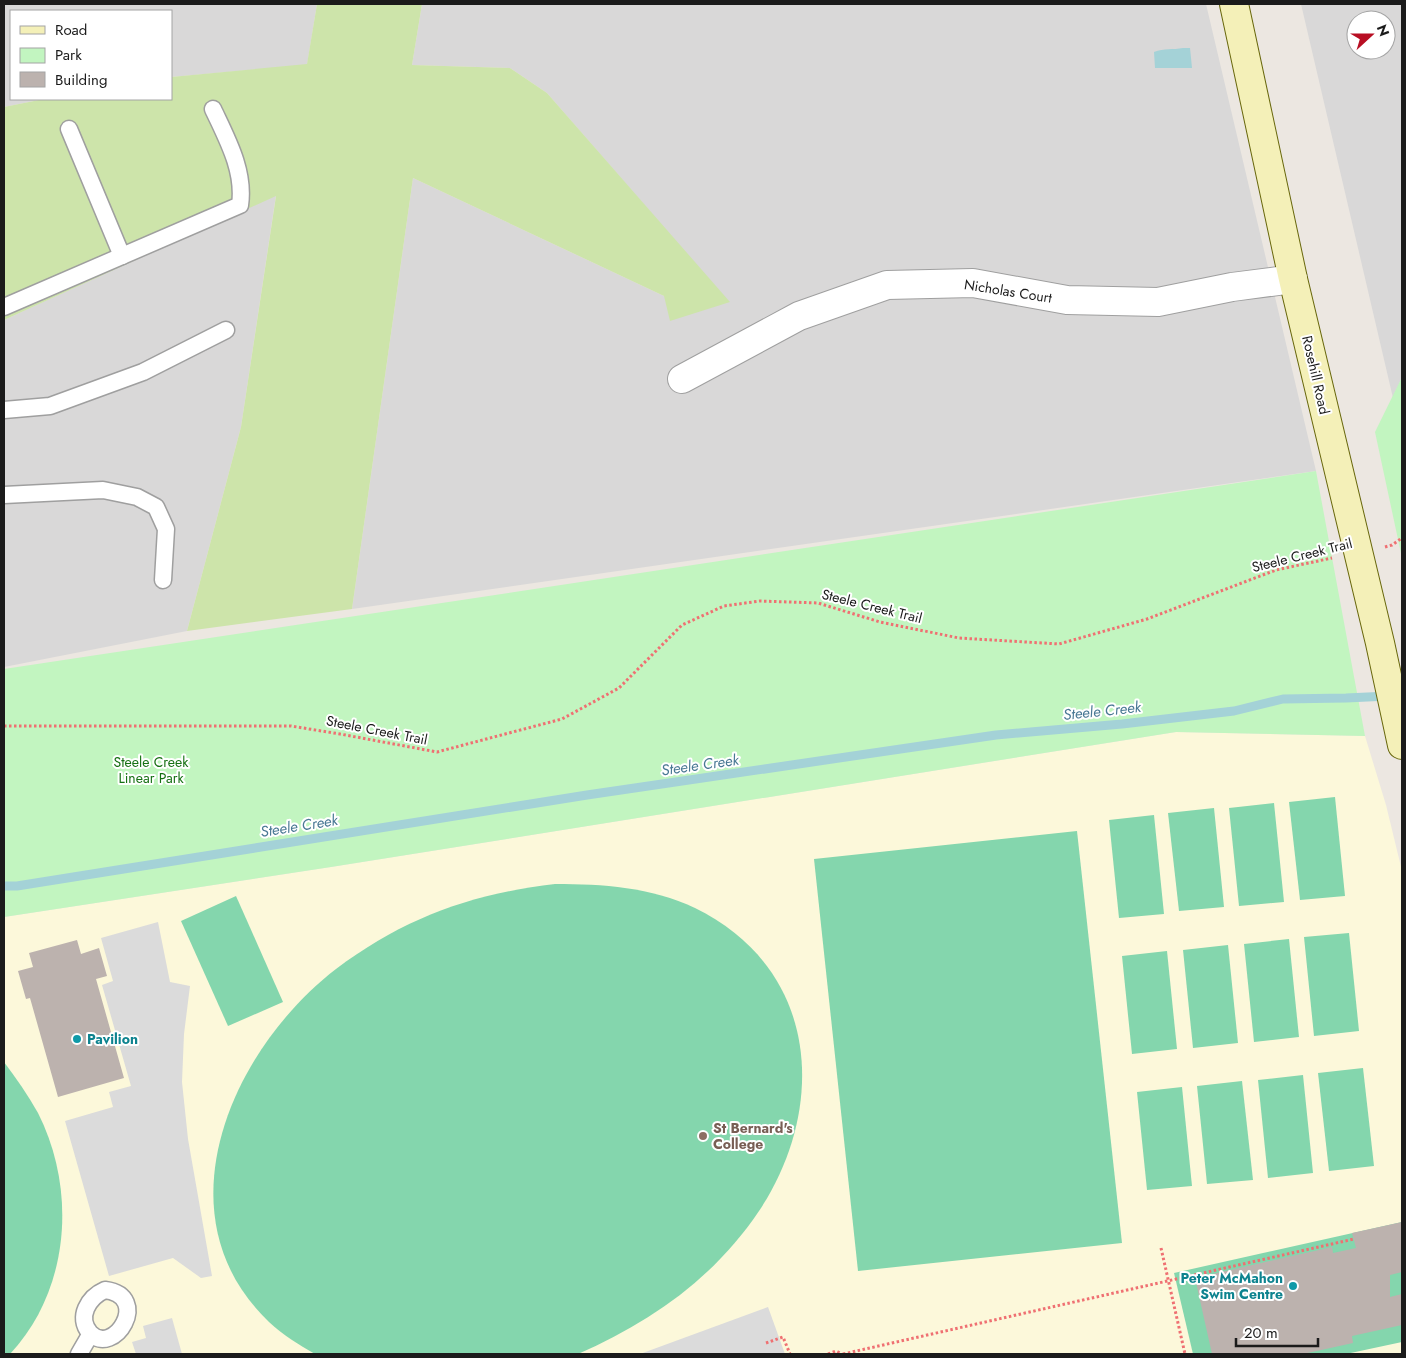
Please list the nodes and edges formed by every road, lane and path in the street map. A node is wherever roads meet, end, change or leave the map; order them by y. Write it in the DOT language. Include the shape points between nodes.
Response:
graph roads {
  1 [pos="1234,4"];
  2 [pos="213,109"];
  3 [pos="69,129"];
  4 [pos="122,256"];
  5 [pos="1293,279"];
  6 [pos="4,308"];
  7 [pos="226,330"];
  8 [pos="682,379"];
  9 [pos="4,410"];
  10 [pos="4,495"];
  11 [pos="1402,538"];
  12 [pos="1359,552"];
  13 [pos="164,580"];
  14 [pos="4,726"];
  15 [pos="1401,740"];
  16 [pos="1354,1239"];
  17 [pos="1161,1248"];
  18 [pos="1168,1281"];
  19 [pos="120,1333"];
  20 [pos="97,1343"];
  21 [pos="766,1343"];
  22 [pos="835,1353"];
  23 [pos="79,1354"];
  24 [pos="115,1354"];
  25 [pos="790,1354"];
  26 [pos="828,1354"];
  27 [pos="843,1354"];
  28 [pos="1185,1354"];
  1 -- 5 [label="street, Rosehill Road"];
  2 -- 4 [label="lane" via="236,159 242,191 240,205"];
  3 -- 4 [label="lane"];
  4 -- 6 [label="lane"];
  5 -- 8 [label="street, Nicholas Court" via="1158,302 1067,300 973,283 887,285 799,316"];
  5 -- 12 [label="street, Rosehill Road"];
  7 -- 9 [label="lane" via="144,372 50,406"];
  10 -- 13 [label="lane" via="103,490 137,497 156,507 166,529"];
  11 -- 12 [label="path, Steele Creek Trail" via="1392,545"];
  12 -- 14 [label="path, Steele Creek Trail" via="1276,570 1147,619 1059,644 959,638 880,622 818,603 760,601 724,606 682,625 619,688 562,719 437,752 291,726"];
  12 -- 15 [label="street, Rosehill Road"];
  16 -- 18 [label="path"];
  17 -- 18 [label="path"];
  18 -- 27 [label="path"];
  18 -- 28 [label="path"];
  19 -- 20 [label="lane" via="116,1338"];
  19 -- 20 [label="lane" via="127,1305 122,1295 105,1290 88,1303 84,1314 85,1325"];
  19 -- 24 [label="lane"];
  20 -- 23 [label="lane"];
  21 -- 25 [label="path" via="783,1337"];
  22 -- 26 [label="path"];
  22 -- 27 [label="path"];
}
